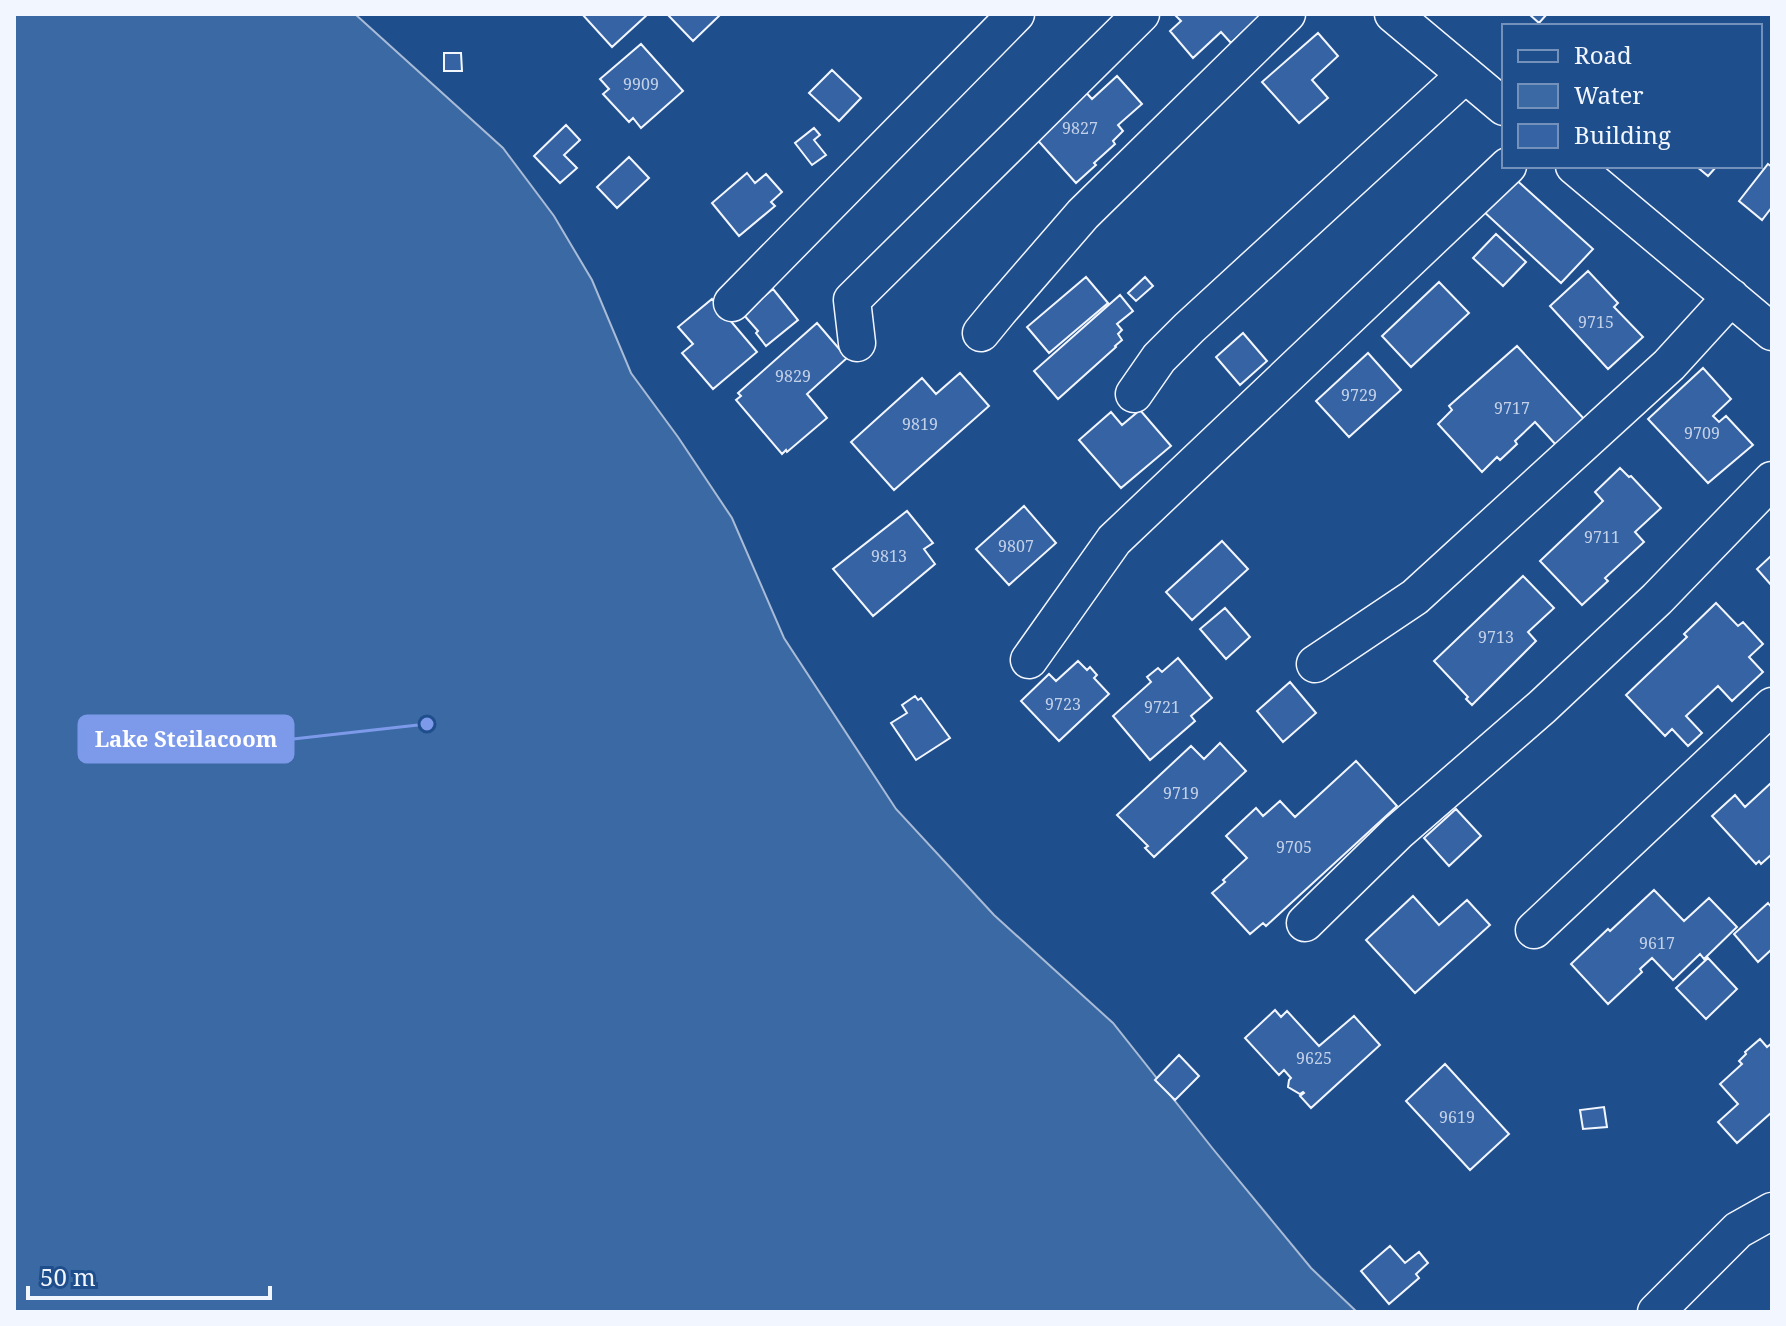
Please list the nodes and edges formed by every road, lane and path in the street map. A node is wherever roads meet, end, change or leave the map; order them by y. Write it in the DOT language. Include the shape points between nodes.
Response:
graph roads {
  1 [pos="1016,14"];
  2 [pos="1141,14"];
  3 [pos="1287,14"];
  4 [pos="1393,14"];
  5 [pos="1465,75"];
  6 [pos="1502,105"];
  7 [pos="1506,168"];
  8 [pos="1576,168"];
  9 [pos="1731,297"];
  10 [pos="732,303"];
  11 [pos="1772,332"];
  12 [pos="981,333"];
  13 [pos="857,343"];
  14 [pos="1134,394"];
  15 [pos="1772,480"];
  16 [pos="1029,660"];
  17 [pos="1315,664"];
  18 [pos="1772,706"];
  19 [pos="1305,923"];
  20 [pos="1534,930"];
  21 [pos="1772,1211"];
  22 [pos="1656,1312"];
  1 -- 10 [label="street"];
  2 -- 13 [label="street" via="852,300"];
  3 -- 12 [label="street" via="1083,214"];
  4 -- 5 [label="street"];
  5 -- 6 [label="street"];
  5 -- 14 [label="street" via="1189,328"];
  7 -- 16 [label="street" via="1114,540"];
  8 -- 9 [label="street"];
  9 -- 11 [label="street"];
  9 -- 17 [label="street" via="1669,365 1415,597"];
  15 -- 19 [label="street" via="1657,599"];
  18 -- 20 [label="street"];
  21 -- 22 [label="street" via="1738,1230"];
}
